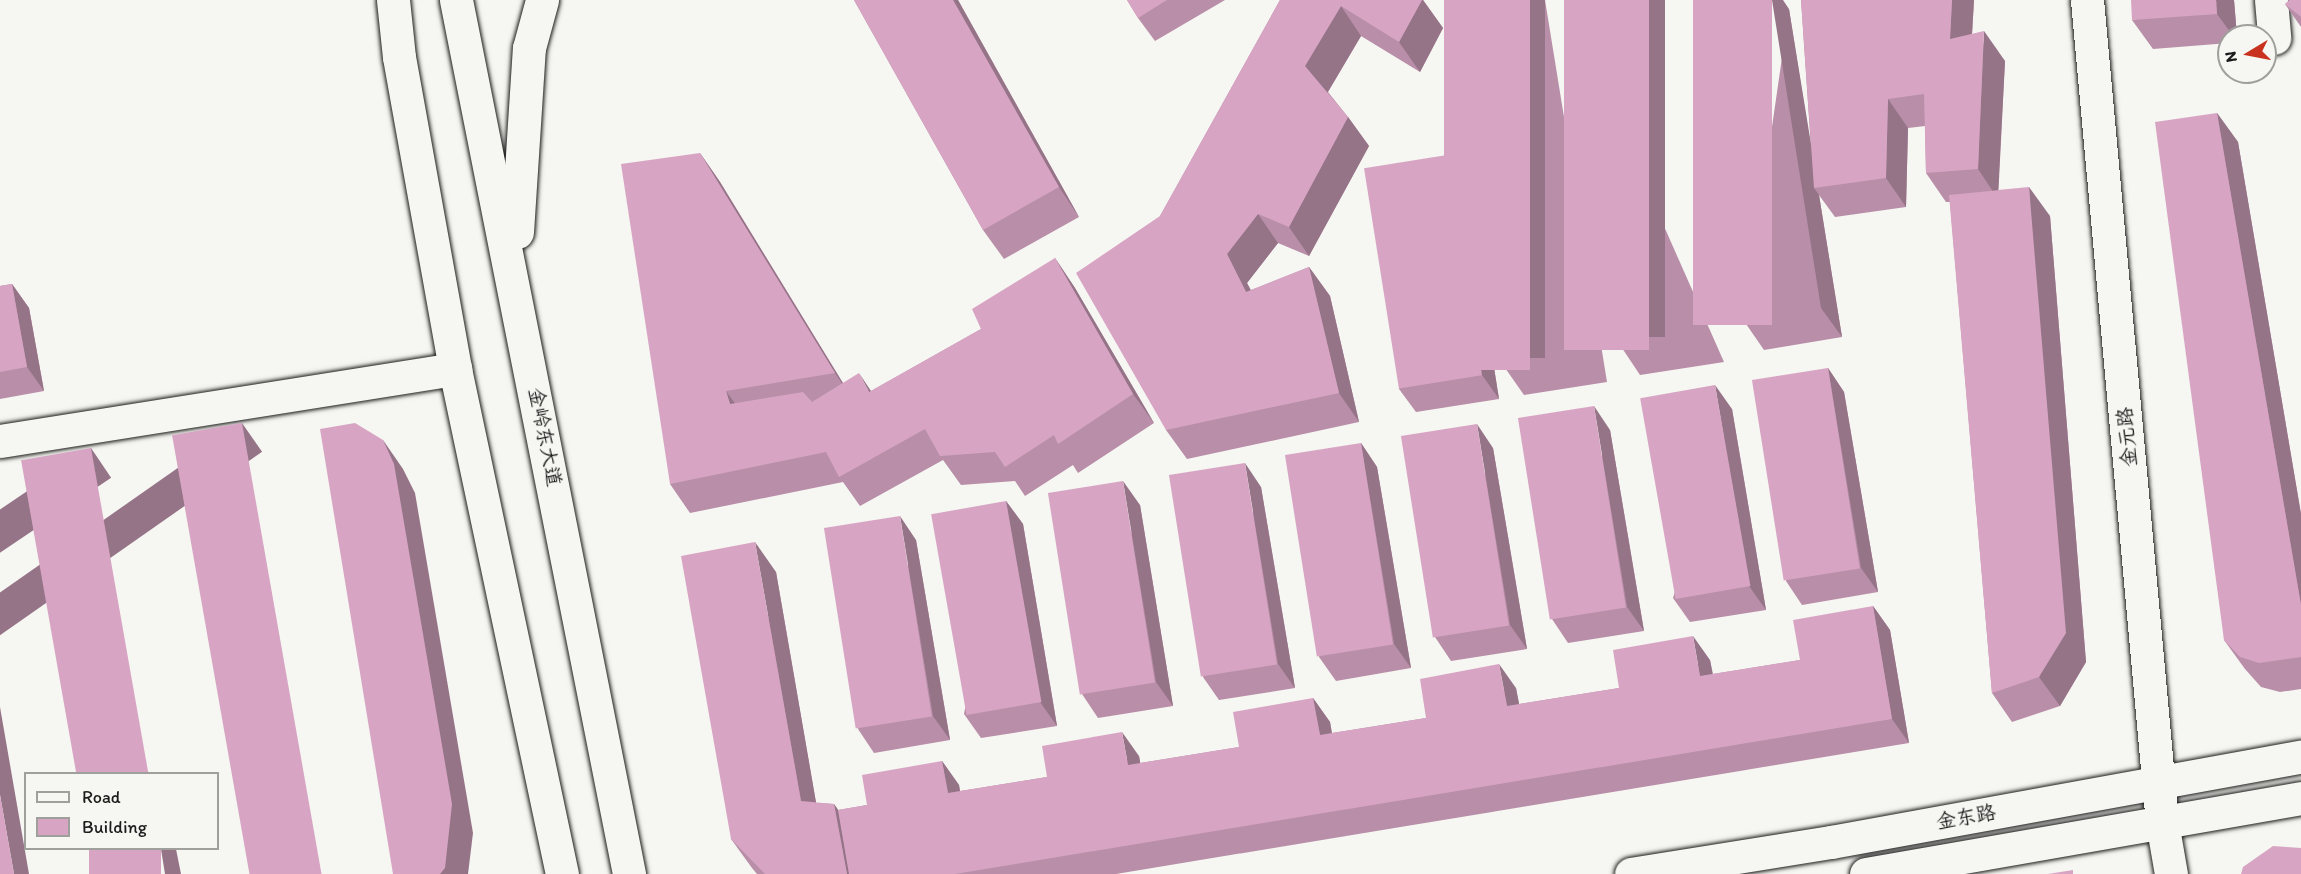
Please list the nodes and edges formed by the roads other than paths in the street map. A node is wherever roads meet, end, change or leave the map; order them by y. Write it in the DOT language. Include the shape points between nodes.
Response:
graph roads {
  1 [pos="393,0"];
  2 [pos="456,0"];
  3 [pos="542,0"];
  4 [pos="2087,0"];
  5 [pos="2271,0"];
  6 [pos="2273,24"];
  7 [pos="514,282"];
  8 [pos="455,369"];
  9 [pos="0,441"];
  10 [pos="2301,757"];
  11 [pos="2158,782"];
  12 [pos="2301,798"];
  13 [pos="2162,822"];
  14 [pos="562,874"];
  15 [pos="629,874"];
  16 [pos="1631,874"];
  17 [pos="1866,874"];
  18 [pos="2171,874"];
  1 -- 8 [label="street" via="399,57"];
  2 -- 7 [label="street, 金岭东大道"];
  3 -- 7 [label="street" via="530,48"];
  4 -- 11 [label="street, 金元路"];
  5 -- 6 [label="street"];
  7 -- 15 [label="street, 金岭东大道"];
  8 -- 9 [label="street"];
  8 -- 14 [label="street"];
  10 -- 11 [label="street, 金东路"];
  11 -- 13 [label="street, 金元路"];
  11 -- 16 [label="street, 金东路"];
  12 -- 13 [label="street, 金东路"];
  13 -- 17 [label="street, 金东路"];
  13 -- 18 [label="street, 金元路"];
}
